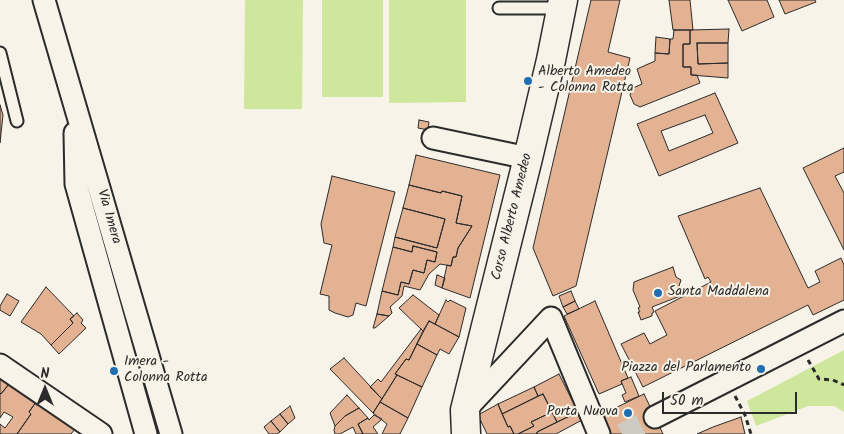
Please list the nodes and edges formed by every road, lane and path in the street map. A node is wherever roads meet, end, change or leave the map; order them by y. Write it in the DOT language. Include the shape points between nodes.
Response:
graph roads {
  1 [pos="44,0"];
  2 [pos="562,4"];
  3 [pos="499,8"];
  4 [pos="0,53"];
  5 [pos="75,105"];
  6 [pos="17,121"];
  7 [pos="433,138"];
  8 [pos="528,158"];
  9 [pos="844,321"];
  10 [pos="798,344"];
  11 [pos="0,366"];
  12 [pos="844,385"];
  13 [pos="745,414"];
  14 [pos="655,417"];
  15 [pos="466,422"];
  16 [pos="91,431"];
  17 [pos="146,434"];
  18 [pos="171,434"];
  19 [pos="599,434"];
  20 [pos="751,434"];
  1 -- 5 [label="street, Via Imera"];
  2 -- 3 [label="lane"];
  2 -- 8 [label="street, Corso Alberto Amedeo"];
  4 -- 6 [label="lane"];
  5 -- 17 [label="street" via="76,184"];
  5 -- 18 [label="street, Via Imera"];
  7 -- 8 [label="street"];
  8 -- 15 [label="street, Corso Alberto Amedeo"];
  9 -- 10 [label="street"];
  10 -- 12 [label="path" via="819,379"];
  10 -- 14 [label="street"];
  11 -- 16 [label="street"];
  13 -- 20 [label="path"];
  15 -- 19 [label="street" via="551,318"];
}
